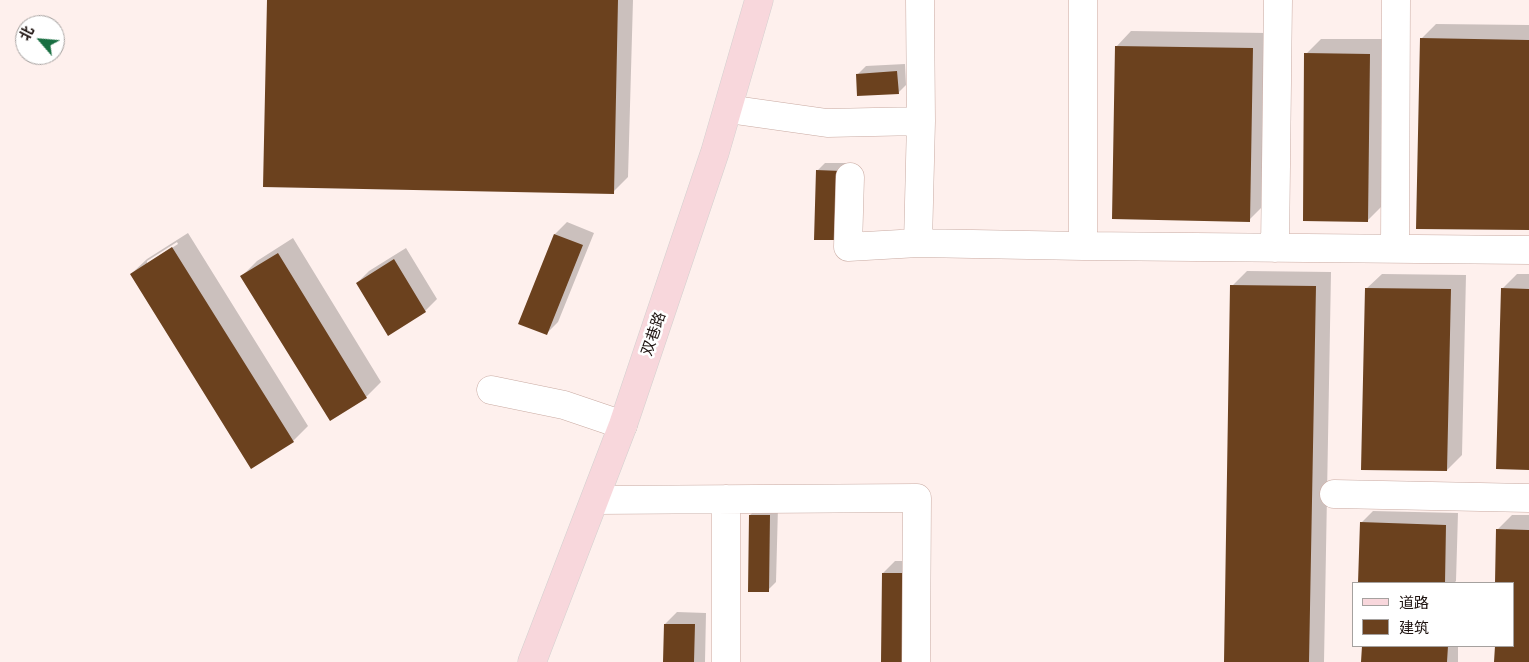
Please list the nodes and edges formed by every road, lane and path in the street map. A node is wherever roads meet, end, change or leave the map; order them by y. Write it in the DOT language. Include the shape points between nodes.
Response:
graph roads {
  1 [pos="760,0"];
  2 [pos="920,0"];
  3 [pos="1083,0"];
  4 [pos="1278,0"];
  5 [pos="1396,0"];
  6 [pos="728,109"];
  7 [pos="921,121"];
  8 [pos="850,176"];
  9 [pos="918,243"];
  10 [pos="1082,246"];
  11 [pos="1274,248"];
  12 [pos="1395,248"];
  13 [pos="1529,250"];
  14 [pos="491,390"];
  15 [pos="623,425"];
  16 [pos="1334,494"];
  17 [pos="1529,498"];
  18 [pos="726,499"];
  19 [pos="594,500"];
  20 [pos="532,662"];
  21 [pos="726,662"];
  22 [pos="916,662"];
  1 -- 6 [label="main road, 双巷路"];
  2 -- 7 [label="lane"];
  3 -- 10 [label="lane"];
  4 -- 11 [label="lane"];
  5 -- 12 [label="lane"];
  6 -- 7 [label="lane" via="827,123"];
  6 -- 15 [label="main road, 双巷路"];
  7 -- 9 [label="lane"];
  8 -- 9 [label="lane" via="848,247"];
  9 -- 10 [label="lane"];
  10 -- 11 [label="lane"];
  11 -- 12 [label="lane"];
  12 -- 13 [label="lane"];
  14 -- 15 [label="lane" via="564,405"];
  15 -- 19 [label="main road, 双巷路"];
  16 -- 17 [label="lane"];
  18 -- 19 [label="lane"];
  18 -- 21 [label="lane"];
  18 -- 22 [label="lane" via="917,498"];
  19 -- 20 [label="main road, 双巷路"];
}
